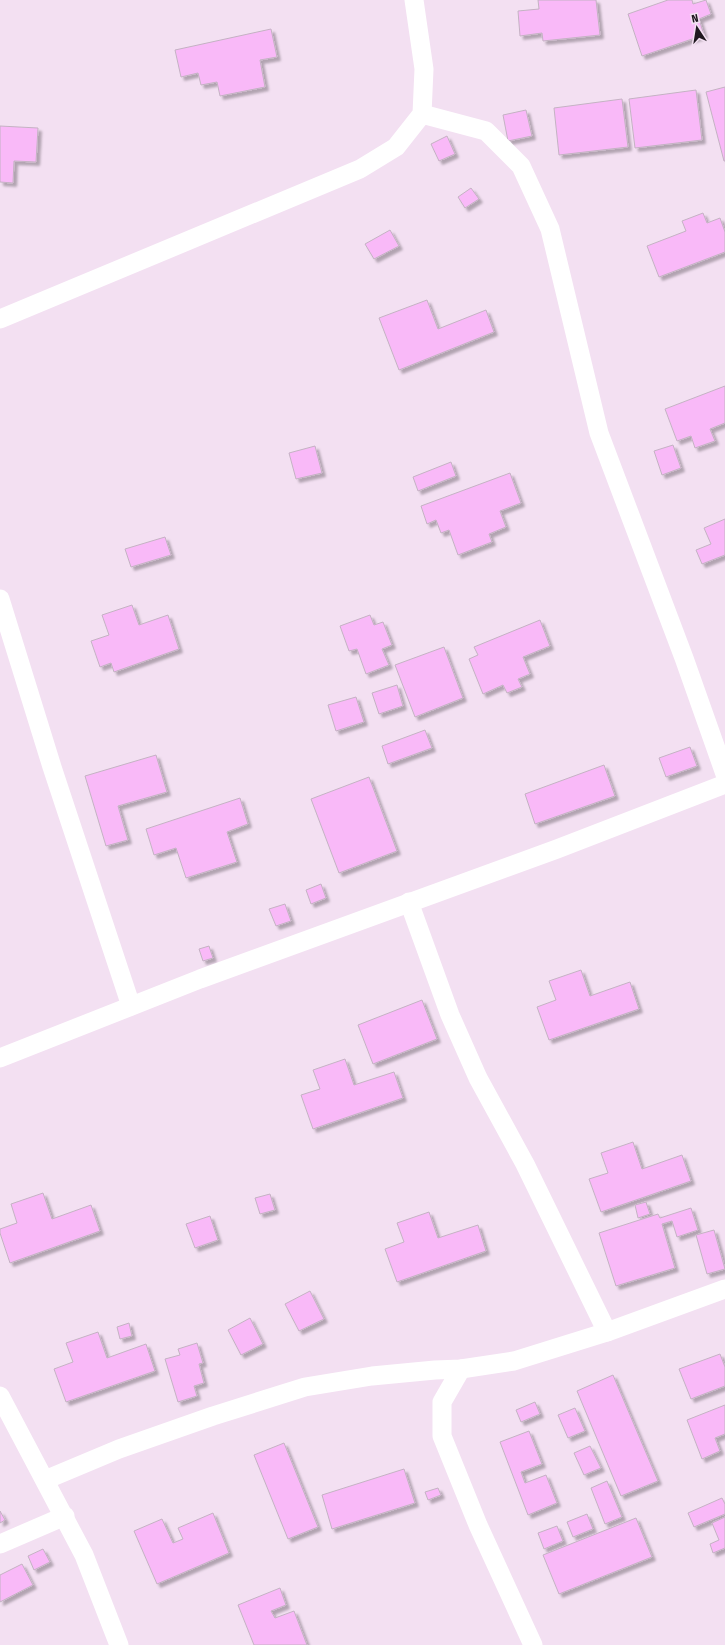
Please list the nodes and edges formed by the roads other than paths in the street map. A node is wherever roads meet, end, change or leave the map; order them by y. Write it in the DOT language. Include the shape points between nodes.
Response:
graph roads {
  1 [pos="414,0"];
  2 [pos="422,114"];
  3 [pos="0,319"];
  4 [pos="0,599"];
  5 [pos="725,774"];
  6 [pos="725,784"];
  7 [pos="409,902"];
  8 [pos="131,1006"];
  9 [pos="0,1058"];
  10 [pos="725,1289"];
  11 [pos="607,1332"];
  12 [pos="461,1369"];
  13 [pos="0,1396"];
  14 [pos="45,1480"];
  15 [pos="65,1516"];
  16 [pos="0,1544"];
  17 [pos="119,1645"];
  18 [pos="533,1645"];
  1 -- 2 [label="street" via="424,69"];
  2 -- 3 [label="street" via="396,147 360,169"];
  2 -- 5 [label="street" via="486,131 521,166 531,187 550,229 599,433"];
  4 -- 8 [label="street"];
  6 -- 7 [label="street" via="557,849"];
  7 -- 8 [label="street"];
  7 -- 11 [label="street" via="450,1015 475,1071 525,1164"];
  8 -- 9 [label="street"];
  10 -- 11 [label="street"];
  11 -- 12 [label="street" via="514,1361"];
  12 -- 14 [label="street" via="372,1376 305,1387 206,1418"];
  12 -- 18 [label="street" via="442,1402 442,1436 478,1525"];
  13 -- 14 [label="street"];
  14 -- 15 [label="street"];
  15 -- 16 [label="street"];
  15 -- 17 [label="street" via="84,1555"];
}
